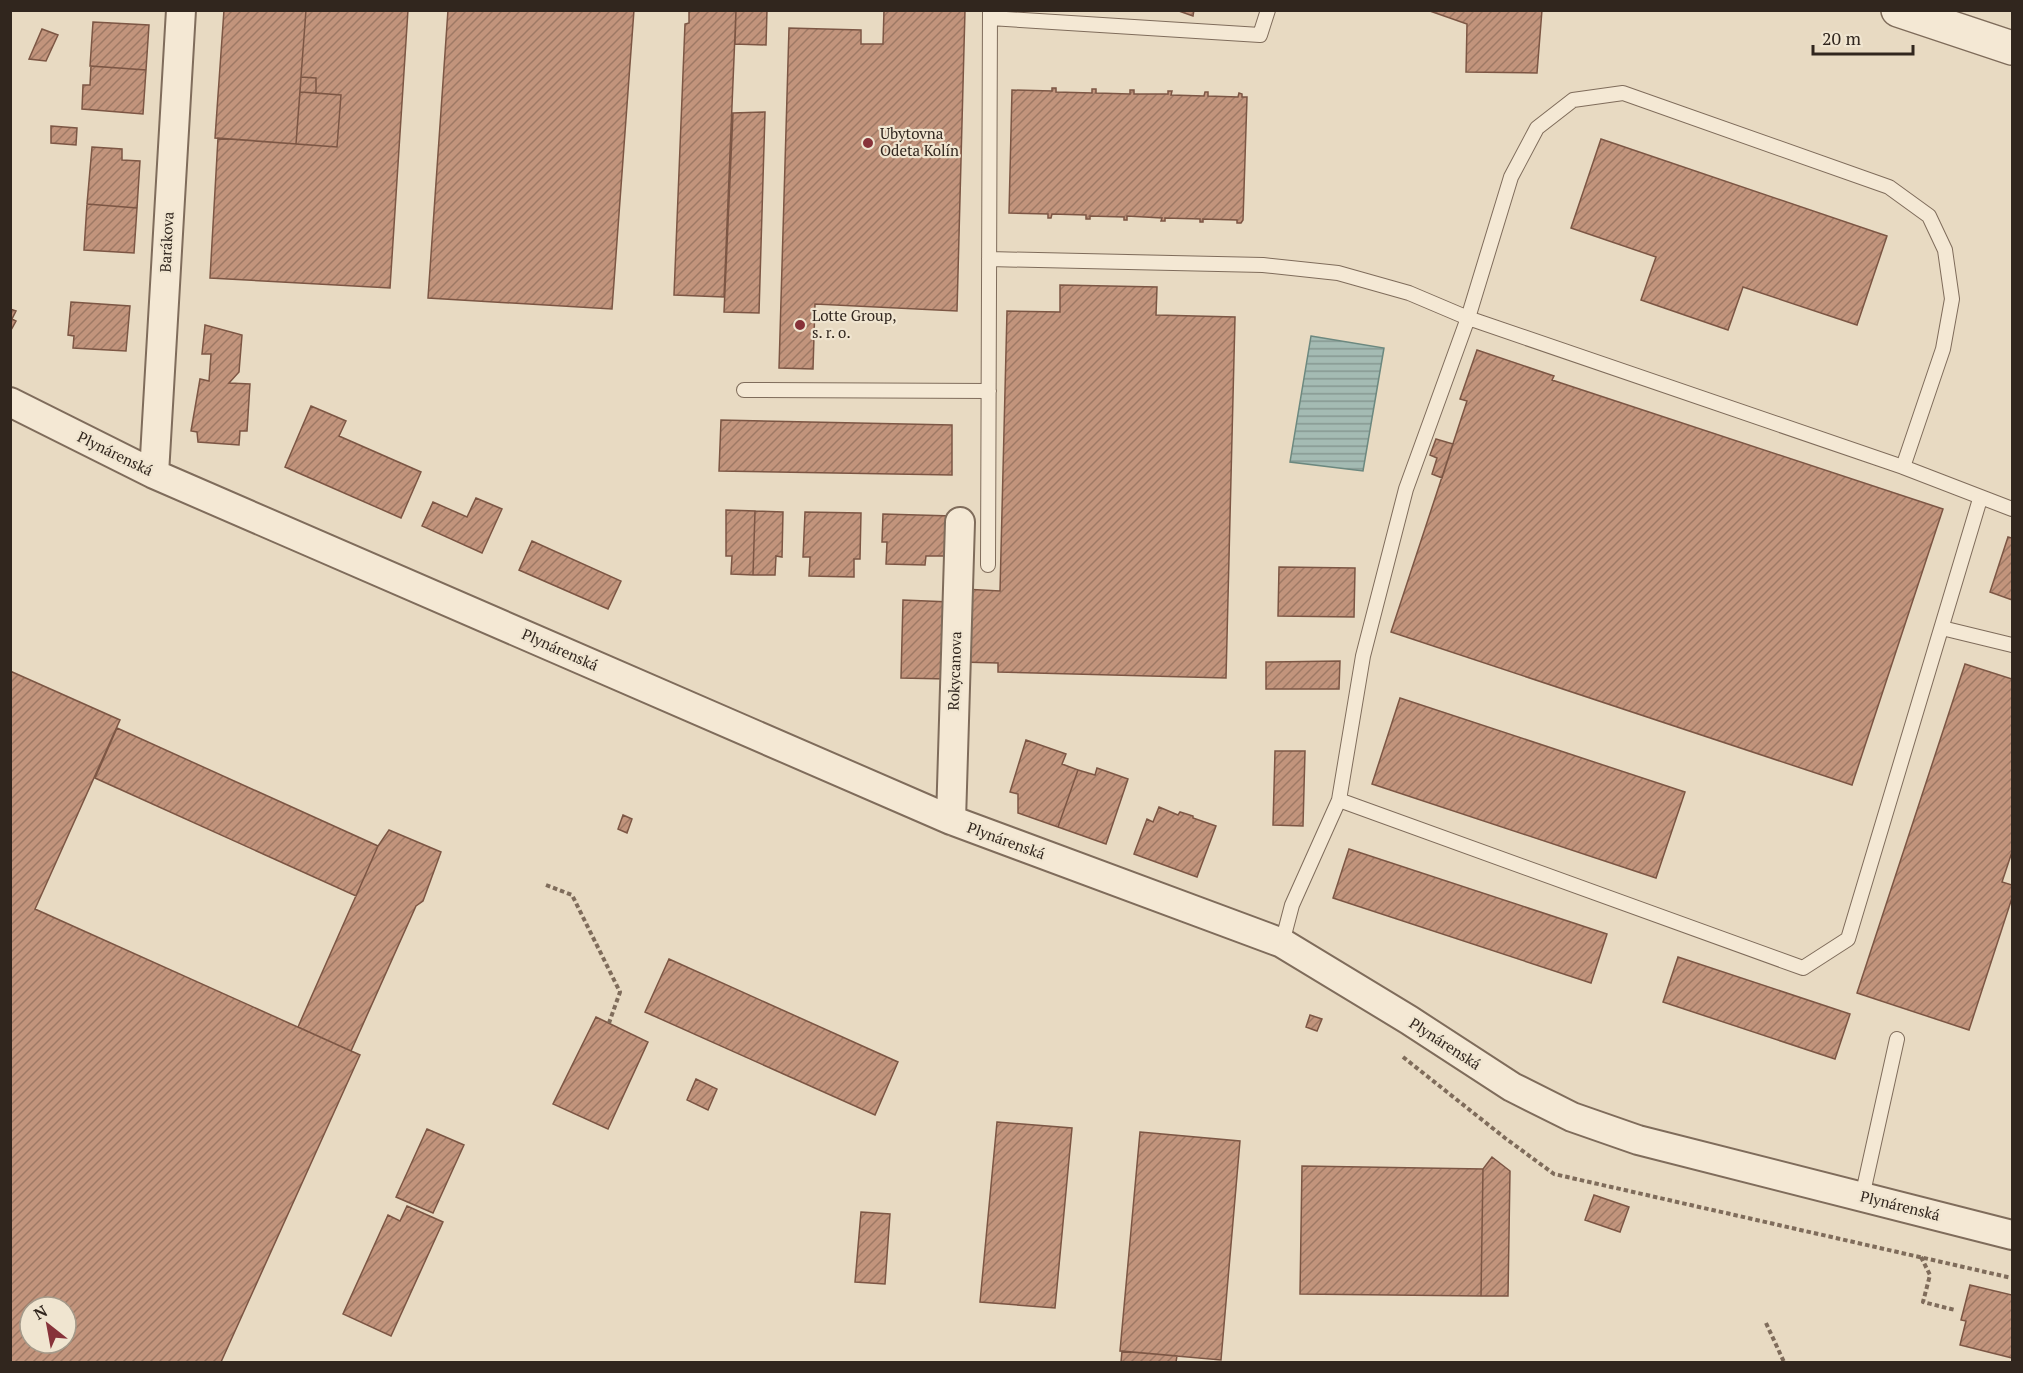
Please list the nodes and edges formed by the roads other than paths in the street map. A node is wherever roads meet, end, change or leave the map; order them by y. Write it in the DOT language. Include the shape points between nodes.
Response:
graph roads {
  1 [pos="181,10"];
  2 [pos="1268,10"];
  3 [pos="1898,10"];
  4 [pos="990,14"];
  5 [pos="2013,48"];
  6 [pos="989,259"];
  7 [pos="1468,318"];
  8 [pos="744,390"];
  9 [pos="988,391"];
  10 [pos="10,402"];
  11 [pos="1903,467"];
  12 [pos="154,474"];
  13 [pos="1980,499"];
  14 [pos="2013,509"];
  15 [pos="960,522"];
  16 [pos="988,565"];
  17 [pos="1942,628"];
  18 [pos="2013,645"];
  19 [pos="1339,800"];
  20 [pos="951,820"];
  21 [pos="1282,943"];
  22 [pos="1897,1039"];
  23 [pos="1862,1197"];
  24 [pos="2013,1235"];
  1 -- 12 [label="street, Barákova"];
  2 -- 4 [label="lane" via="1260,35"];
  3 -- 5 [label="street"];
  4 -- 6 [label="lane"];
  6 -- 7 [label="lane" via="1263,265 1338,273 1408,293"];
  6 -- 9 [label="lane"];
  7 -- 11 [label="lane"];
  7 -- 11 [label="lane" via="1511,177 1537,128 1573,100 1623,93 1888,187 1929,216 1945,250 1952,299 1943,349"];
  7 -- 19 [label="lane" via="1406,489 1364,656"];
  8 -- 9 [label="lane"];
  9 -- 16 [label="lane"];
  10 -- 12 [label="street, Plynárenská"];
  11 -- 13 [label="lane"];
  12 -- 20 [label="street, Plynárenská"];
  13 -- 14 [label="lane"];
  13 -- 17 [label="lane"];
  15 -- 20 [label="street, Rokycanova"];
  17 -- 18 [label="lane"];
  17 -- 19 [label="lane" via="1848,939 1803,968"];
  19 -- 21 [label="lane" via="1293,904"];
  20 -- 21 [label="street, Plynárenská"];
  21 -- 23 [label="street, Plynárenská" via="1512,1088 1572,1117 1638,1140"];
  22 -- 23 [label="lane"];
  23 -- 24 [label="street, Plynárenská"];
}
